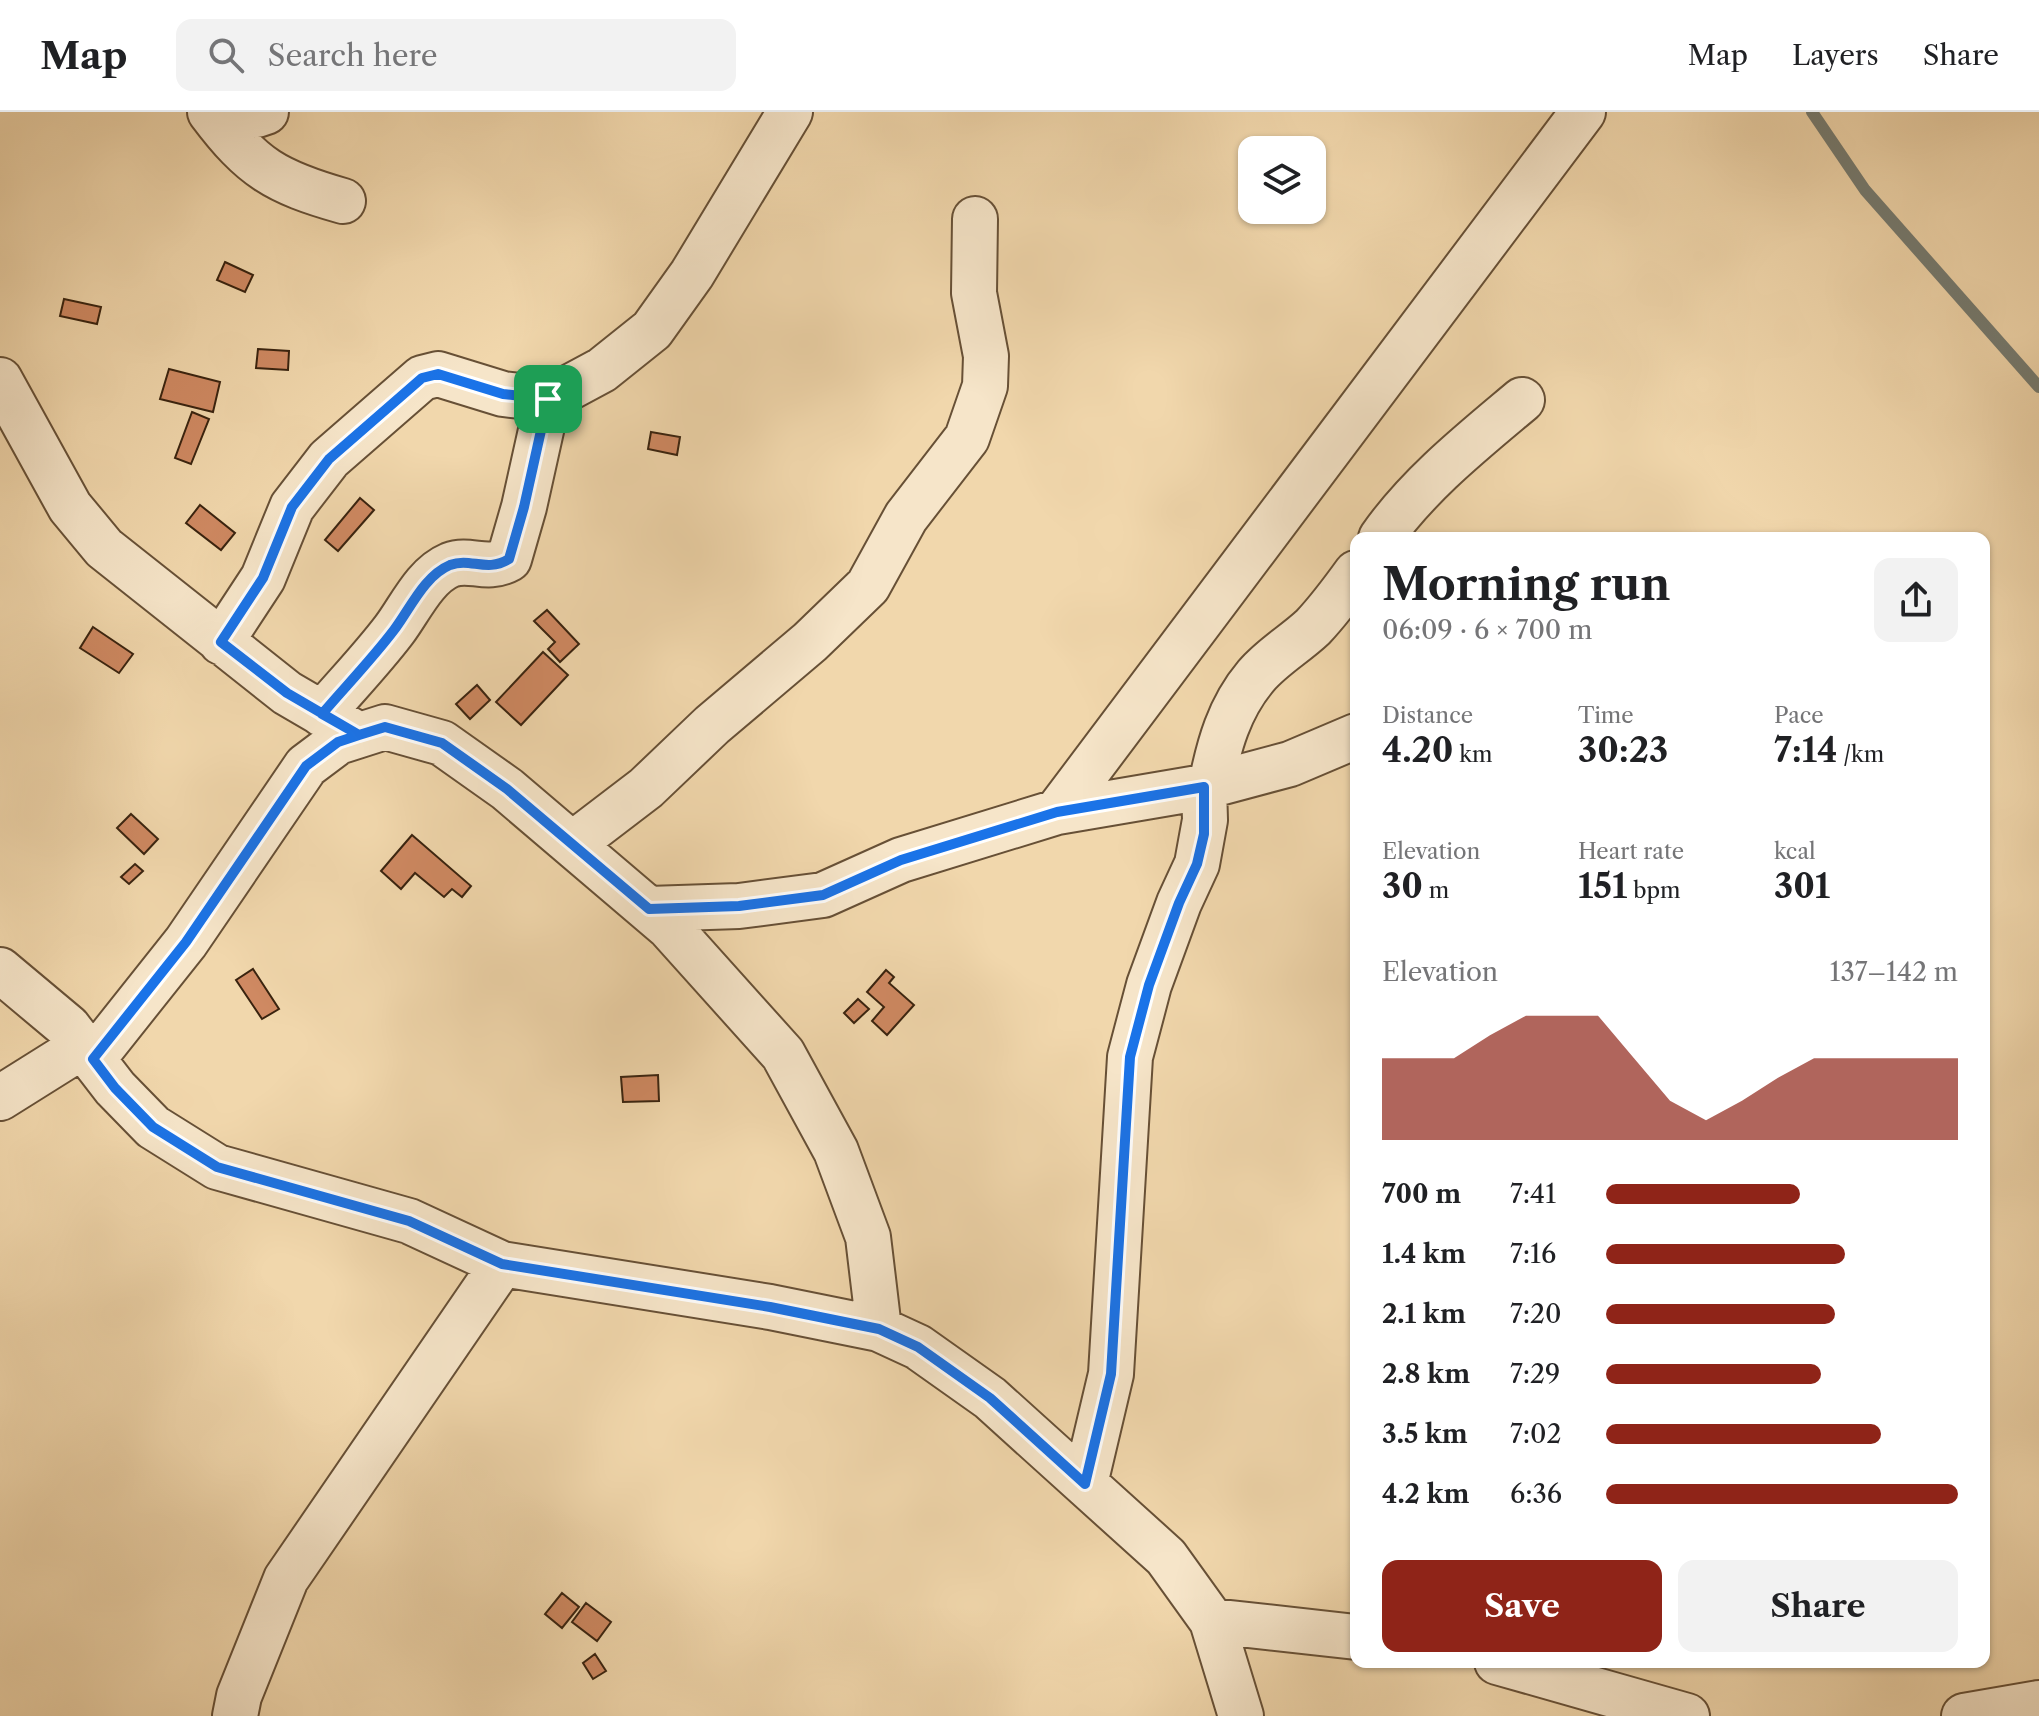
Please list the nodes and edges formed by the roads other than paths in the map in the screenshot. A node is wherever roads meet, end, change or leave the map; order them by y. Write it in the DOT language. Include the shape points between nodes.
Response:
graph roads {
  1 [pos="212,112"];
  2 [pos="266,112"];
  3 [pos="790,112"];
  4 [pos="1583,112"];
  5 [pos="343,201"];
  6 [pos="975,219"];
  7 [pos="0,380"];
  8 [pos="548,399"];
  9 [pos="1522,400"];
  10 [pos="1385,532"];
  11 [pos="1350,581"];
  12 [pos="221,642"];
  13 [pos="322,714"];
  14 [pos="359,735"];
  15 [pos="1350,739"];
  16 [pos="1208,786"];
  17 [pos="1057,812"];
  18 [pos="574,843"];
  19 [pos="649,909"];
  20 [pos="0,970"];
  21 [pos="88,1052"];
  22 [pos="0,1098"];
  23 [pos="502,1264"];
  24 [pos="879,1329"];
  25 [pos="1085,1484"];
  26 [pos="1212,1621"];
  27 [pos="1350,1636"];
  28 [pos="1518,1668"];
  29 [pos="2039,1703"];
  30 [pos="235,1716"];
  31 [pos="1241,1716"];
  32 [pos="1687,1716"];
  33 [pos="1964,1716"];
  1 -- 2 [label="street"];
  1 -- 5 [label="street" via="236,147 263,170"];
  3 -- 8 [label="street" via="652,330 602,370"];
  4 -- 17 [label="street"];
  6 -- 18 [label="street" via="974,293 986,356 985,386 967,438 906,517 868,586 646,788"];
  7 -- 12 [label="street" via="87,530"];
  8 -- 12 [label="street" via="503,394 438,374 422,378 329,459 301,495 263,578"];
  8 -- 13 [label="street" via="509,559 496,566 450,565 431,578"];
  9 -- 10 [label="street" via="1473,441"];
  11 -- 16 [label="street" via="1313,627 1243,692"];
  12 -- 13 [label="street"];
  13 -- 14 [label="street"];
  14 -- 18 [label="street" via="385,727 442,743"];
  14 -- 21 [label="street" via="338,742 306,766 186,942"];
  15 -- 16 [label="street" via="1290,764"];
  16 -- 17 [label="street"];
  16 -- 25 [label="street" via="1197,864 1149,985 1130,1057 1111,1374"];
  17 -- 19 [label="street" via="901,860 823,895 739,906"];
  18 -- 19 [label="street"];
  19 -- 24 [label="street" via="783,1054 836,1151 868,1237"];
  20 -- 21 [label="street" via="68,1027"];
  21 -- 22 [label="street"];
  21 -- 23 [label="street" via="153,1127 217,1167 409,1221"];
  23 -- 24 [label="street"];
  23 -- 30 [label="street" via="286,1579"];
  24 -- 25 [label="street" via="918,1347 990,1398"];
  25 -- 26 [label="street" via="1166,1557"];
  26 -- 27 [label="street"];
  26 -- 31 [label="street"];
  28 -- 32 [label="street"];
  29 -- 33 [label="street"];
}
